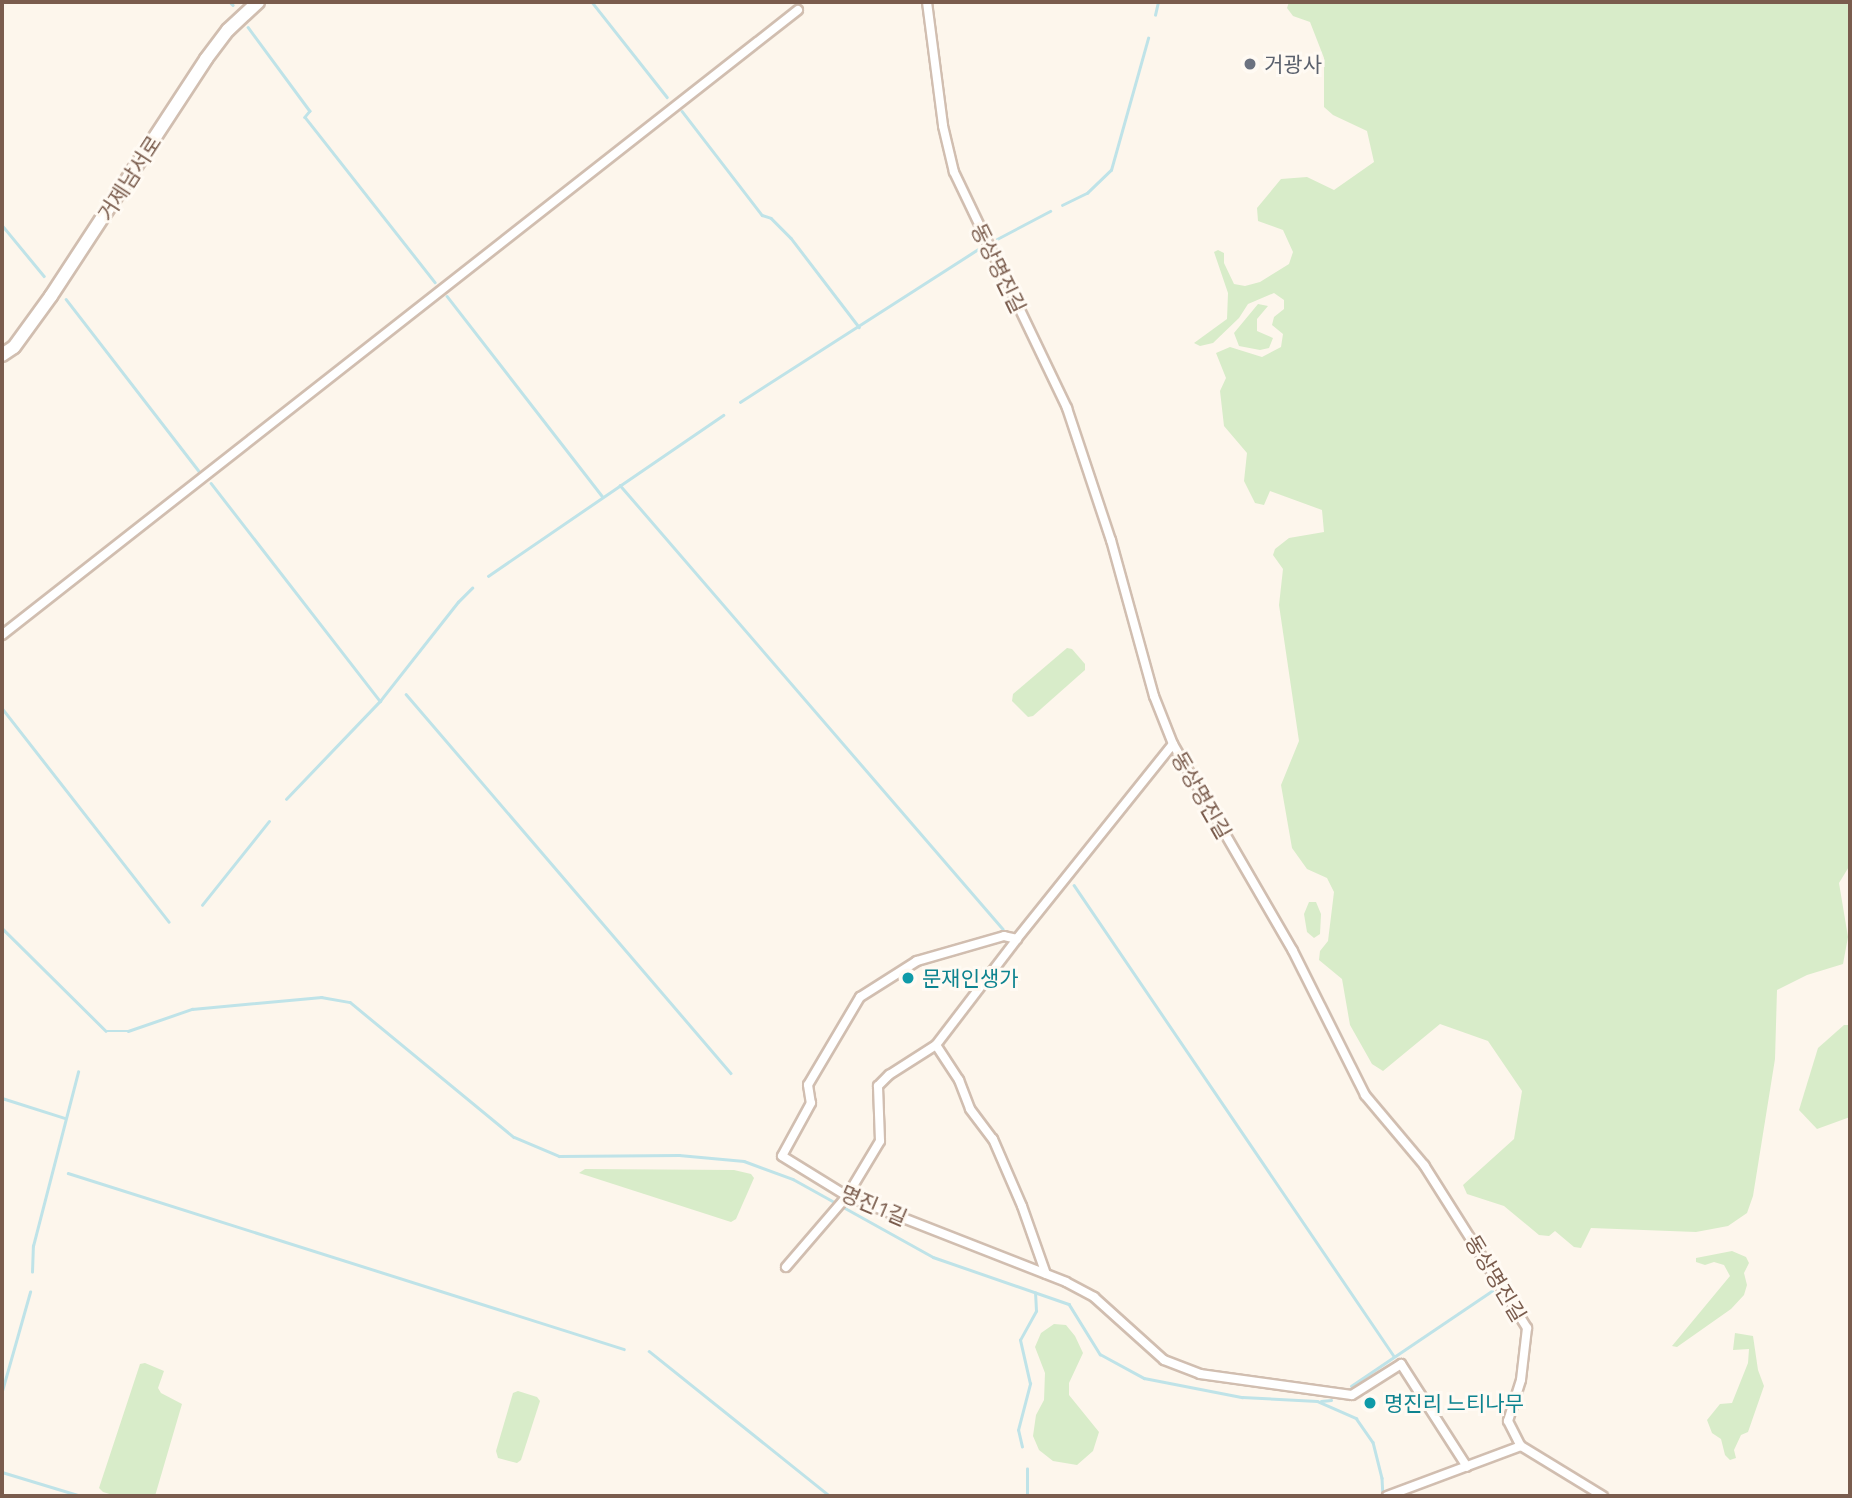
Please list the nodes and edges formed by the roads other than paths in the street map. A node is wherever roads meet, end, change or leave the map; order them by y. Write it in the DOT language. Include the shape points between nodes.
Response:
graph roads {
  1 [pos="258,2"];
  2 [pos="928,2"];
  3 [pos="798,10"];
  4 [pos="2,355"];
  5 [pos="2,635"];
  6 [pos="1172,744"];
  7 [pos="1017,939"];
  8 [pos="936,1045"];
  9 [pos="847,1196"];
  10 [pos="786,1267"];
  11 [pos="1046,1274"];
  12 [pos="1521,1446"];
  13 [pos="1467,1467"];
  14 [pos="1387,1496"];
  15 [pos="1603,1496"];
  1 -- 4 [label="main road, 거제남서로" via="228,30 206,60 51,296 14,347"];
  2 -- 6 [label="street, 동상명진길" via="943,125 954,172 1075,430"];
  3 -- 5 [label="street"];
  6 -- 7 [label="street"];
  6 -- 12 [label="street, 동상명진길" via="1293,951 1365,1095 1424,1166 1527,1328 1521,1380 1508,1421"];
  7 -- 8 [label="street"];
  7 -- 9 [label="street, 명진1길" via="1004,936 917,961 860,997 808,1085 811,1103 782,1156"];
  8 -- 9 [label="street" via="878,1086 880,1141"];
  8 -- 11 [label="street" via="959,1080 970,1109 993,1139"];
  9 -- 10 [label="street"];
  9 -- 11 [label="street, 명진1길"];
  11 -- 13 [label="street, 명진1길" via="1094,1297 1164,1360 1200,1374 1352,1395 1401,1364"];
  12 -- 13 [label="street"];
  12 -- 15 [label="street"];
  13 -- 14 [label="street"];
}
